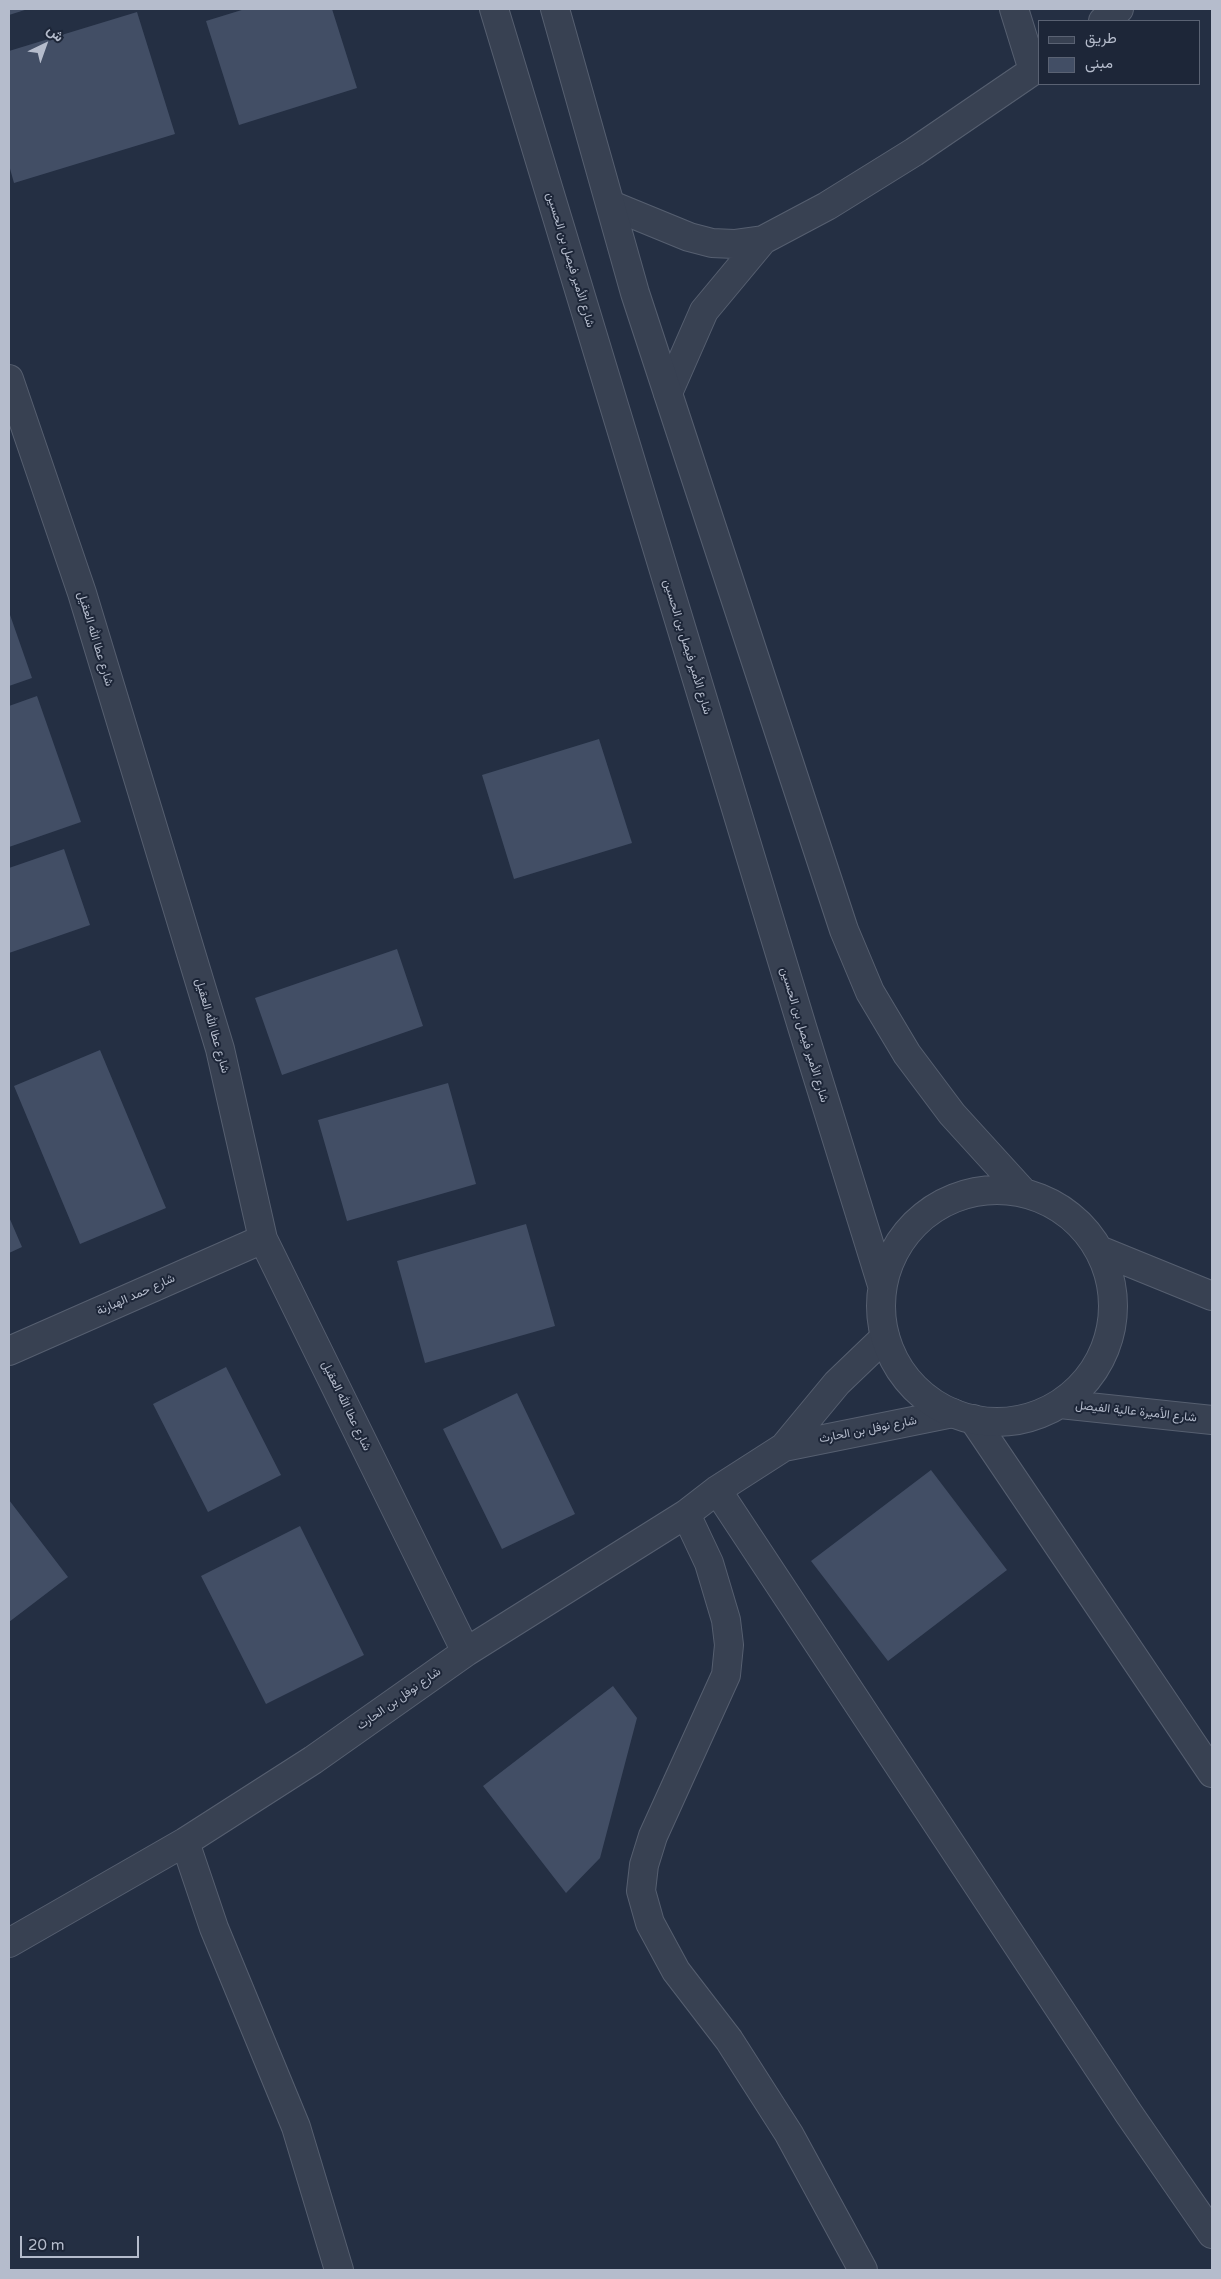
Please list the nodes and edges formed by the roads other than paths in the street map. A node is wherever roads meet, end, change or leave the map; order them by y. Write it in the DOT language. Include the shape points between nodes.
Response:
graph roads {
  1 [pos="494,9"];
  2 [pos="555,9"];
  3 [pos="1014,9"];
  4 [pos="1119,9"];
  5 [pos="1104,20"];
  6 [pos="1037,68"];
  7 [pos="611,206"];
  8 [pos="763,240"];
  9 [pos="9,380"];
  10 [pos="668,393"];
  11 [pos="1023,1192"];
  12 [pos="263,1239"];
  13 [pos="1099,1250"];
  14 [pos="882,1285"];
  15 [pos="1212,1296"];
  16 [pos="885,1337"];
  17 [pos="9,1351"];
  18 [pos="1060,1404"];
  19 [pos="963,1416"];
  20 [pos="1212,1420"];
  21 [pos="784,1447"];
  22 [pos="718,1490"];
  23 [pos="686,1514"];
  24 [pos="466,1652"];
  25 [pos="1212,1773"];
  26 [pos="185,1842"];
  27 [pos="9,1943"];
  28 [pos="1212,2234"];
  29 [pos="339,2270"];
  30 [pos="863,2270"];
  1 -- 14 [label="street, شارع الأمير فيصل بن الحسين"];
  2 -- 7 [label="street"];
  3 -- 6 [label="street"];
  4 -- 5 [label="street"];
  6 -- 8 [label="street" via="835,202"];
  7 -- 8 [label="street" via="712,243"];
  7 -- 10 [label="street"];
  8 -- 10 [label="street" via="704,311"];
  9 -- 12 [label="street, شارع عطا الله العقيل" via="82,593 220,1049"];
  10 -- 11 [label="street" via="844,930 870,992 907,1054 952,1114"];
  11 -- 13 [label="street" via="1053,1204 1079,1223"];
  11 -- 14 [label="street" via="992,1189 968,1193 932,1208 909,1229 892,1255"];
  12 -- 17 [label="street, شارع حمد الهبارنة"];
  12 -- 24 [label="street, شارع عطا الله العقيل"];
  13 -- 15 [label="street"];
  13 -- 18 [label="street" via="1113,1297 1112,1322 1106,1346 1080,1388"];
  14 -- 16 [label="street"];
  16 -- 19 [label="street" via="895,1361 911,1383 930,1401"];
  16 -- 21 [label="street, شارع نوفل بن الحارث" via="837,1383"];
  18 -- 19 [label="street" via="1018,1420 995,1422"];
  18 -- 20 [label="street, شارع الأميرة عالية الفيصل"];
  19 -- 21 [label="street, شارع نوفل بن الحارث"];
  19 -- 25 [label="street"];
  21 -- 22 [label="street, شارع نوفل بن الحارث"];
  22 -- 23 [label="street, شارع نوفل بن الحارث"];
  22 -- 28 [label="street" via="1129,2114"];
  23 -- 24 [label="street, شارع نوفل بن الحارث"];
  23 -- 30 [label="street" via="709,1563 730,1645 726,1675 653,1836 644,1865 641,1891 650,1923 676,1971 729,2040 789,2134"];
  24 -- 26 [label="street, شارع نوفل بن الحارث" via="313,1760"];
  26 -- 27 [label="street, شارع نوفل بن الحارث"];
  26 -- 29 [label="street" via="214,1928 296,2127"];
}
